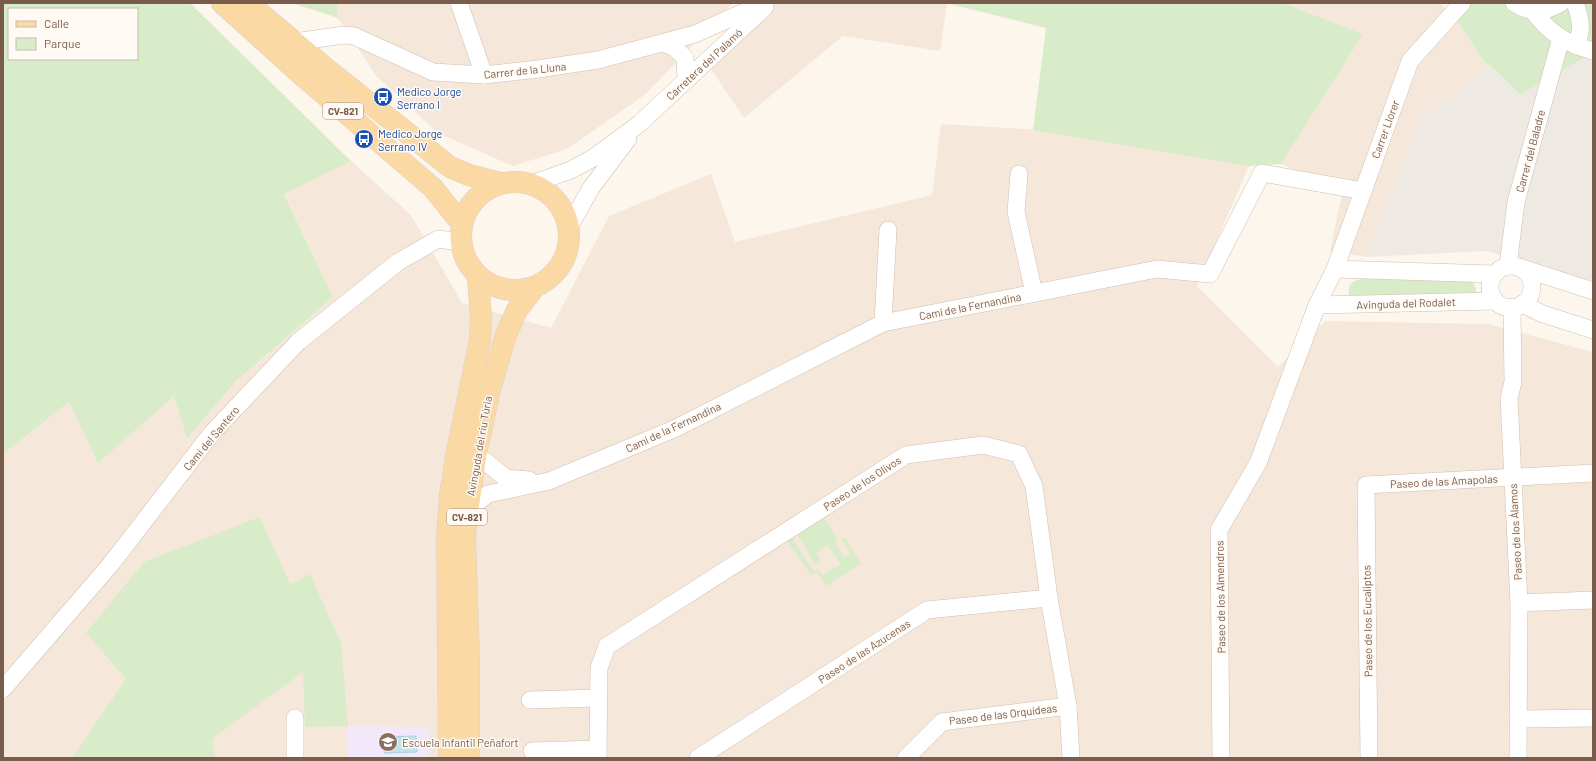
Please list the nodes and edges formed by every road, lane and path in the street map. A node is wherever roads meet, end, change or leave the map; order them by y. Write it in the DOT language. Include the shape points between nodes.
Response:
graph roads {
  1 [pos="222,3"];
  2 [pos="248,3"];
  3 [pos="459,3"];
  4 [pos="764,3"];
  5 [pos="769,3"];
  6 [pos="1462,3"];
  7 [pos="1514,3"];
  8 [pos="1561,3"];
  9 [pos="1575,3"];
  10 [pos="1533,11"];
  11 [pos="344,35"];
  12 [pos="294,42"];
  13 [pos="1568,42"];
  14 [pos="663,43"];
  15 [pos="1593,51"];
  16 [pos="323,66"];
  17 [pos="484,75"];
  18 [pos="686,81"];
  19 [pos="639,124"];
  20 [pos="1019,174"];
  21 [pos="500,183"];
  22 [pos="529,185"];
  23 [pos="1363,191"];
  24 [pos="569,227"];
  25 [pos="888,230"];
  26 [pos="461,233"];
  27 [pos="1335,269"];
  28 [pos="1507,269"];
  29 [pos="478,279"];
  30 [pos="534,288"];
  31 [pos="1593,291"];
  32 [pos="1034,293"];
  33 [pos="1496,301"];
  34 [pos="1317,306"];
  35 [pos="1517,306"];
  36 [pos="883,323"];
  37 [pos="1593,330"];
  38 [pos="476,454"];
  39 [pos="1593,473"];
  40 [pos="1512,477"];
  41 [pos="549,481"];
  42 [pos="1366,485"];
  43 [pos="468,509"];
  44 [pos="1049,598"];
  45 [pos="1593,600"];
  46 [pos="1518,603"];
  47 [pos="3,689"];
  48 [pos="598,698"];
  49 [pos="530,700"];
  50 [pos="1068,706"];
  51 [pos="295,718"];
  52 [pos="1593,718"];
  53 [pos="1518,719"];
  54 [pos="532,751"];
  55 [pos="598,754"];
  56 [pos="296,758"];
  57 [pos="449,758"];
  58 [pos="469,758"];
  59 [pos="698,758"];
  60 [pos="906,758"];
  61 [pos="1071,758"];
  62 [pos="1221,758"];
  63 [pos="1369,758"];
  64 [pos="1518,758"];
  1 -- 26 [label="main road, CV-821" via="433,188"];
  2 -- 12 [label="main road, CV-821"];
  3 -- 17 [label="street"];
  4 -- 14 [label="street, Carrer de la Lluna" via="695,34"];
  5 -- 18 [label="street, Carretera del Palamó"];
  6 -- 23 [label="street, Carrer Llorer" via="1410,61"];
  7 -- 10 [label="street" via="1523,9"];
  8 -- 10 [label="street" via="1550,10"];
  9 -- 13 [label="street, Carrer del Baladre" via="1580,19 1580,35"];
  10 -- 13 [label="street" via="1543,25"];
  11 -- 12 [label="street"];
  11 -- 16 [label="street" via="330,44 325,52"];
  11 -- 17 [label="street, Carrer de la Lluna" via="354,36 433,72"];
  12 -- 16 [label="main road, CV-821"];
  13 -- 15 [label="street"];
  13 -- 28 [label="street, Carrer del Baladre" via="1516,202"];
  14 -- 17 [label="street, Carrer de la Lluna" via="598,60"];
  14 -- 18 [label="street" via="675,48 685,58"];
  16 -- 21 [label="main road, CV-821" via="450,167"];
  18 -- 19 [label="street, Carretera del Palamó"];
  19 -- 22 [label="street, Carretera del Palamó" via="593,158 571,170"];
  19 -- 24 [label="street, Carretera del Palamó" via="591,188"];
  20 -- 32 [label="street" via="1016,212"];
  21 -- 22 [label="main road, CV-821" via="519,181"];
  21 -- 26 [label="main road, CV-821" via="487,189 476,199"];
  22 -- 24 [label="main road, CV-821" via="548,192 557,201"];
  23 -- 27 [label="street, Carrer Llorer"];
  23 -- 32 [label="street, Camí de la Fernandina" via="1262,173 1210,274 1157,269"];
  24 -- 30 [label="main road, CV-821" via="570,245 555,275"];
  25 -- 36 [label="street"];
  26 -- 29 [label="main road, CV-821" via="466,264"];
  26 -- 47 [label="street, Camí del Santero" via="438,239 398,262 298,342 212,433 111,564"];
  27 -- 28 [label="street"];
  27 -- 34 [label="street, Paseo de los Almendros"];
  28 -- 31 [label="street"];
  28 -- 33 [label="street" via="1490,284"];
  28 -- 35 [label="street" via="1528,275 1531,281 1527,300"];
  29 -- 30 [label="main road, CV-821" via="491,286 505,289"];
  29 -- 57 [label="main road, Avinguda del riu Túria / CV-821" via="480,340 456,456 447,530"];
  30 -- 38 [label="main road, Avinguda del riu Túria / CV-821" via="517,310 506,335 490,389"];
  32 -- 36 [label="street, Camí de la Fernandina"];
  33 -- 34 [label="street, Avinguda del Rodalet"];
  33 -- 35 [label="street" via="1504,307"];
  34 -- 62 [label="street, Paseo de los Almendros" via="1258,463 1219,530"];
  35 -- 37 [label="street"];
  35 -- 40 [label="street, Paseo de los Álamos" via="1513,382 1509,398"];
  36 -- 41 [label="street, Camí de la Fernandina" via="674,429"];
  38 -- 41 [label="street" via="506,478"];
  38 -- 43 [label="main road, Avinguda del riu Túria / CV-821"];
  39 -- 40 [label="street, Paseo de las Amapolas"];
  40 -- 42 [label="street, Paseo de las Amapolas"];
  40 -- 46 [label="street, Paseo de los Álamos"];
  41 -- 43 [label="street, Camí de la Fernandina" via="488,494"];
  42 -- 63 [label="street, Paseo de los Eucaliptos"];
  43 -- 58 [label="main road, Avinguda del riu Túria / CV-821" via="465,535"];
  44 -- 48 [label="street, Paseo de los Olivos" via="1034,486 1019,454 983,445 906,455 607,646 599,668"];
  44 -- 50 [label="street, Paseo de los Olivos"];
  44 -- 59 [label="street, Paseo de las Azucenas" via="927,610"];
  45 -- 46 [label="street"];
  46 -- 53 [label="street, Paseo de los Álamos"];
  48 -- 49 [label="street"];
  48 -- 55 [label="street, Paseo de los Olivos"];
  50 -- 60 [label="street, Paseo de las Orquídeas" via="942,722"];
  50 -- 61 [label="street, Paseo de los Olivos"];
  51 -- 56 [label="street"];
  52 -- 53 [label="street"];
  53 -- 64 [label="street, Paseo de los Álamos"];
  54 -- 55 [label="street, Paseo de los Olivos"];
}
